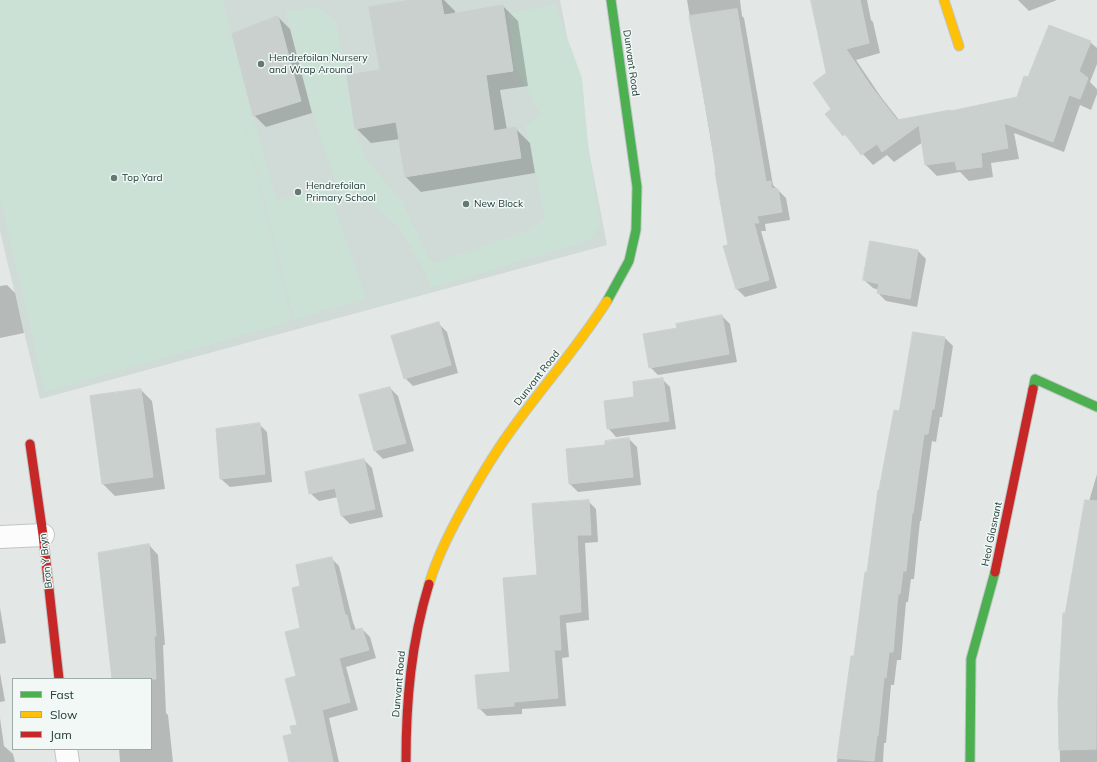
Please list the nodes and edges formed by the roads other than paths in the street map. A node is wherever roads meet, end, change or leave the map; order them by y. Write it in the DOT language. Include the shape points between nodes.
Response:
graph roads {
  1 [pos="611,0"];
  2 [pos="944,0"];
  3 [pos="959,46"];
  4 [pos="1097,407"];
  5 [pos="30,444"];
  6 [pos="43,535"];
  7 [pos="0,537"];
  8 [pos="58,678"];
  9 [pos="66,750"];
  10 [pos="68,762"];
  11 [pos="406,762"];
  12 [pos="970,762"];
  1 -- 11 [label="street, Dunvant Road" via="637,187 636,230 629,260 606,302 578,343 514,426 485,469 435,564 420,613 409,678"];
  2 -- 3 [label="street"];
  4 -- 12 [label="street, Heol Glasnant" via="1035,379 998,562 971,659"];
  5 -- 6 [label="street, Bron Y Bryn"];
  6 -- 7 [label="street"];
  6 -- 8 [label="street, Bron Y Bryn"];
  9 -- 10 [label="street"];
}
